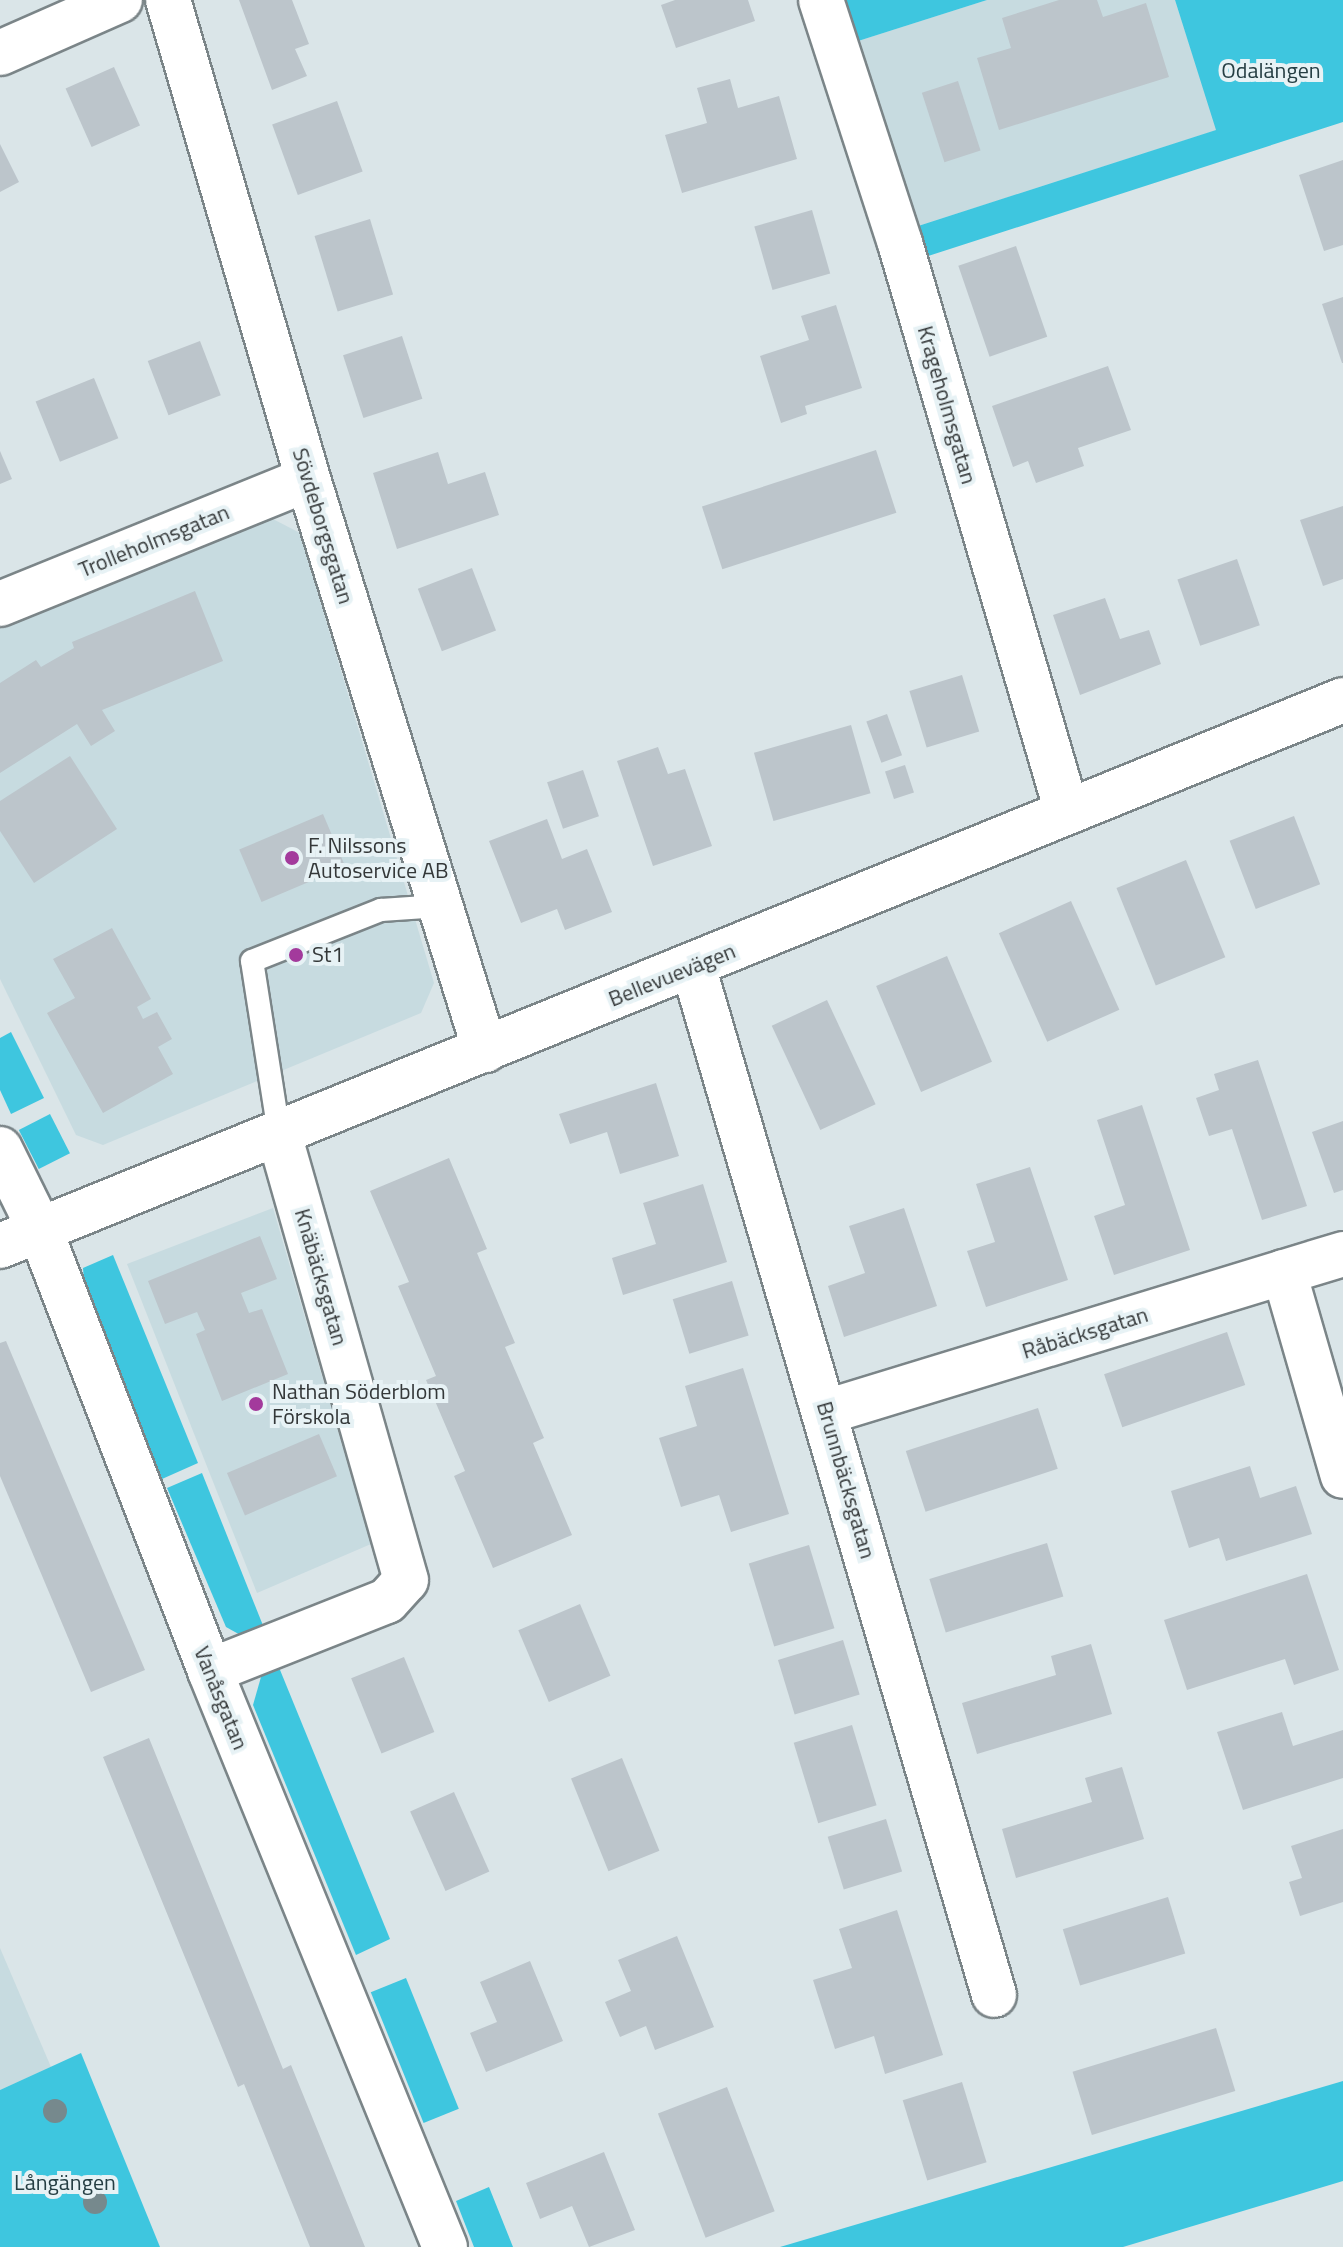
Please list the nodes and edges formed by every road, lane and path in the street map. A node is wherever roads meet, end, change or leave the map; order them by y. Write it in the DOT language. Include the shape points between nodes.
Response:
graph roads {
  1 [pos="120,0"];
  2 [pos="168,0"];
  3 [pos="821,0"];
  4 [pos="0,53"];
  5 [pos="308,479"];
  6 [pos="0,604"];
  7 [pos="1343,700"];
  8 [pos="1067,812"];
  9 [pos="440,906"];
  10 [pos="693,966"];
  11 [pos="485,1050"];
  12 [pos="279,1133"];
  13 [pos="0,1149"];
  14 [pos="40,1230"];
  15 [pos="0,1246"];
  16 [pos="1343,1254"];
  17 [pos="1284,1272"];
  18 [pos="826,1412"];
  19 [pos="1343,1476"];
  20 [pos="210,1671"];
  21 [pos="994,1995"];
  22 [pos="445,2247"];
  1 -- 4 [label="street"];
  2 -- 5 [label="street, Sövdeborgsgatan"];
  3 -- 8 [label="street, Krageholmsgatan" via="900,243"];
  5 -- 6 [label="street, Trolleholmsgatan"];
  5 -- 9 [label="street, Sövdeborgsgatan"];
  7 -- 8 [label="street, Bellevuevägen"];
  8 -- 10 [label="street, Bellevuevägen"];
  9 -- 11 [label="street, Sövdeborgsgatan"];
  9 -- 12 [label="lane" via="381,910 252,961"];
  10 -- 11 [label="street, Bellevuevägen"];
  10 -- 18 [label="street, Brunnbäcksgatan"];
  11 -- 12 [label="street, Bellevuevägen"];
  12 -- 14 [label="street, Bellevuevägen"];
  12 -- 20 [label="street, Knäbäcksgatan" via="406,1580 387,1601"];
  13 -- 14 [label="street, Vanåsgatan"];
  14 -- 15 [label="street, Bellevuevägen"];
  14 -- 20 [label="street, Vanåsgatan"];
  16 -- 17 [label="street, Råbäcksgatan"];
  17 -- 18 [label="street, Råbäcksgatan"];
  17 -- 19 [label="street"];
  18 -- 21 [label="street, Brunnbäcksgatan"];
  20 -- 22 [label="street, Vanåsgatan"];
}
